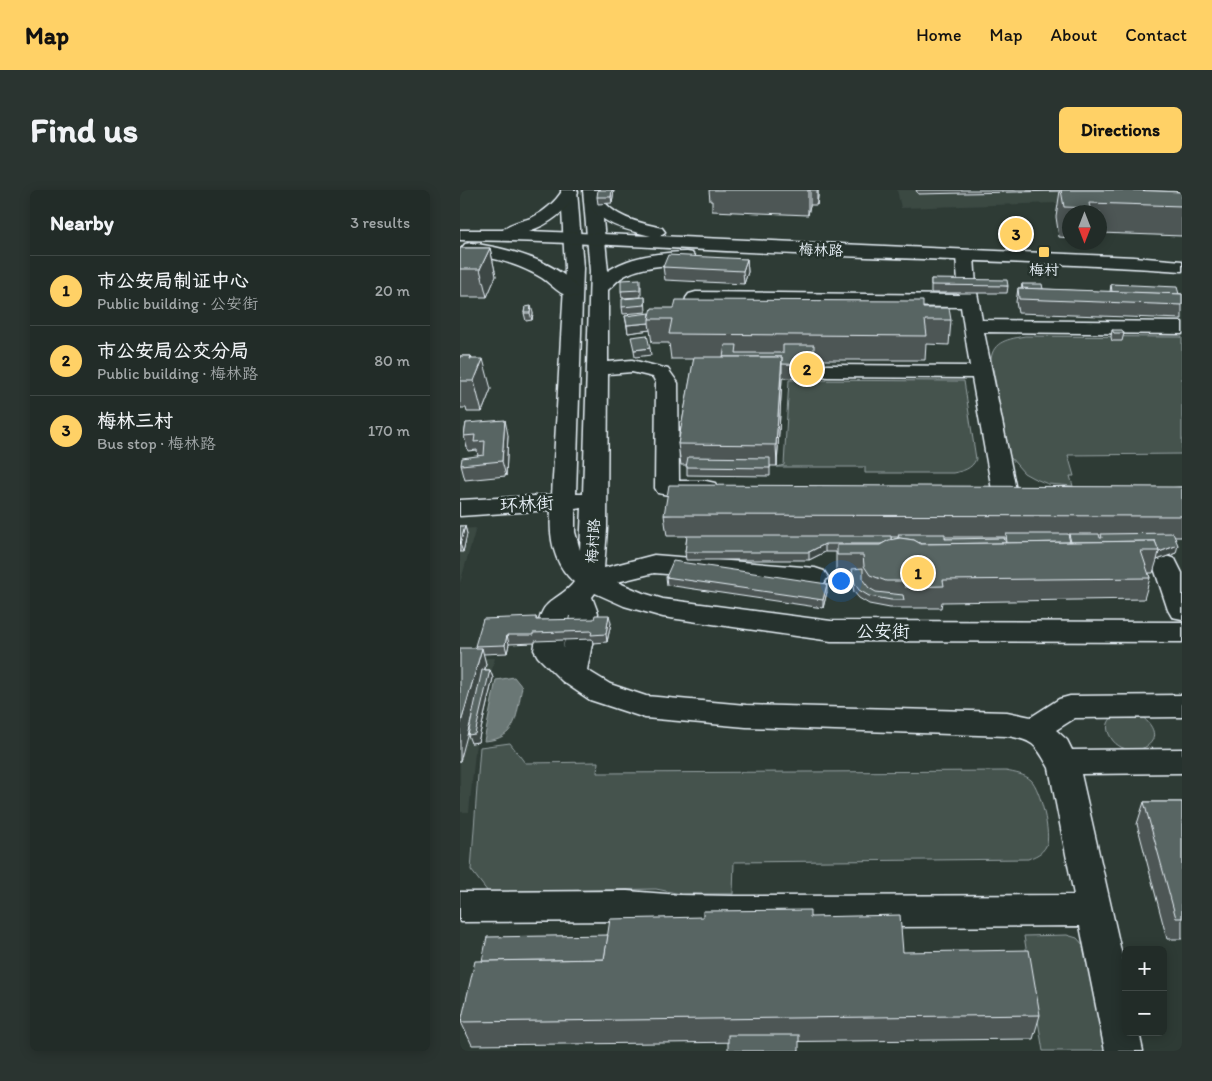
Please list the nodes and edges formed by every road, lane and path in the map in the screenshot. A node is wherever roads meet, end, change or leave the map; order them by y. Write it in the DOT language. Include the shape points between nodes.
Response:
graph roads {
  1 [pos="570,191"];
  2 [pos="592,194"];
  3 [pos="467,241"];
  4 [pos="572,244"];
  5 [pos="597,245"];
  6 [pos="701,251"];
  7 [pos="965,262"];
  8 [pos="1182,266"];
  9 [pos="1182,274"];
  10 [pos="599,290"];
  11 [pos="572,292"];
  12 [pos="719,299"];
  13 [pos="969,301"];
  14 [pos="910,308"];
  15 [pos="745,317"];
  16 [pos="847,319"];
  17 [pos="691,323"];
  18 [pos="973,326"];
  19 [pos="1182,328"];
  20 [pos="598,369"];
  21 [pos="827,371"];
  22 [pos="982,372"];
  23 [pos="727,489"];
  24 [pos="1004,490"];
  25 [pos="595,501"];
  26 [pos="564,502"];
  27 [pos="460,508"];
  28 [pos="1166,565"];
  29 [pos="815,577"];
  30 [pos="584,589"];
  31 [pos="1182,610"];
  32 [pos="1182,632"];
  33 [pos="1182,706"];
  34 [pos="1035,729"];
  35 [pos="1062,762"];
  36 [pos="1182,762"];
  37 [pos="470,907"];
  38 [pos="1094,910"];
  39 [pos="1124,1051"];
  1 -- 3 [label="street" via="556,210 537,220"];
  1 -- 4 [label="street, 梅村路"];
  2 -- 5 [label="street, 梅村路"];
  2 -- 6 [label="street" via="600,210 617,220"];
  3 -- 4 [label="street, 梅林路"];
  3 -- 11 [label="street" via="515,257 550,275"];
  4 -- 5 [label="street, 梅林路"];
  4 -- 11 [label="street, 梅村路"];
  5 -- 6 [label="street, 梅林路"];
  5 -- 10 [label="street, 梅村路"];
  6 -- 7 [label="street, 梅林路"];
  6 -- 10 [label="street" via="631,267 609,278"];
  7 -- 8 [label="street, 梅林路" via="1105,260"];
  7 -- 9 [label="street, 梅林路"];
  7 -- 13 [label="street"];
  10 -- 20 [label="street, 梅村路"];
  11 -- 26 [label="street, 梅村路"];
  12 -- 14 [label="street"];
  12 -- 15 [label="street" via="719,309"];
  12 -- 17 [label="street" via="696,298"];
  13 -- 14 [label="street"];
  13 -- 18 [label="street"];
  14 -- 16 [label="street"];
  18 -- 19 [label="street"];
  18 -- 22 [label="street"];
  20 -- 23 [label="street" via="632,366 661,373 666,383 667,488"];
  20 -- 25 [label="street, 梅村路"];
  21 -- 22 [label="street"];
  22 -- 24 [label="street"];
  25 -- 26 [label="street, 环林街"];
  25 -- 30 [label="street, 梅村路"];
  26 -- 27 [label="street, 环林街"];
  26 -- 30 [label="street, 梅村路" via="564,544 580,573"];
  28 -- 31 [label="street"];
  29 -- 30 [label="street" via="654,564"];
  30 -- 32 [label="street, 公安街" via="663,608 831,631"];
  30 -- 34 [label="street" via="584,613 572,674 600,692 645,707 746,716 1007,724"];
  33 -- 34 [label="street" via="1070,707"];
  34 -- 35 [label="street" via="1056,748"];
  35 -- 36 [label="street"];
  35 -- 38 [label="street"];
  37 -- 38 [label="street" via="627,906 680,911"];
  38 -- 39 [label="street"];
}
